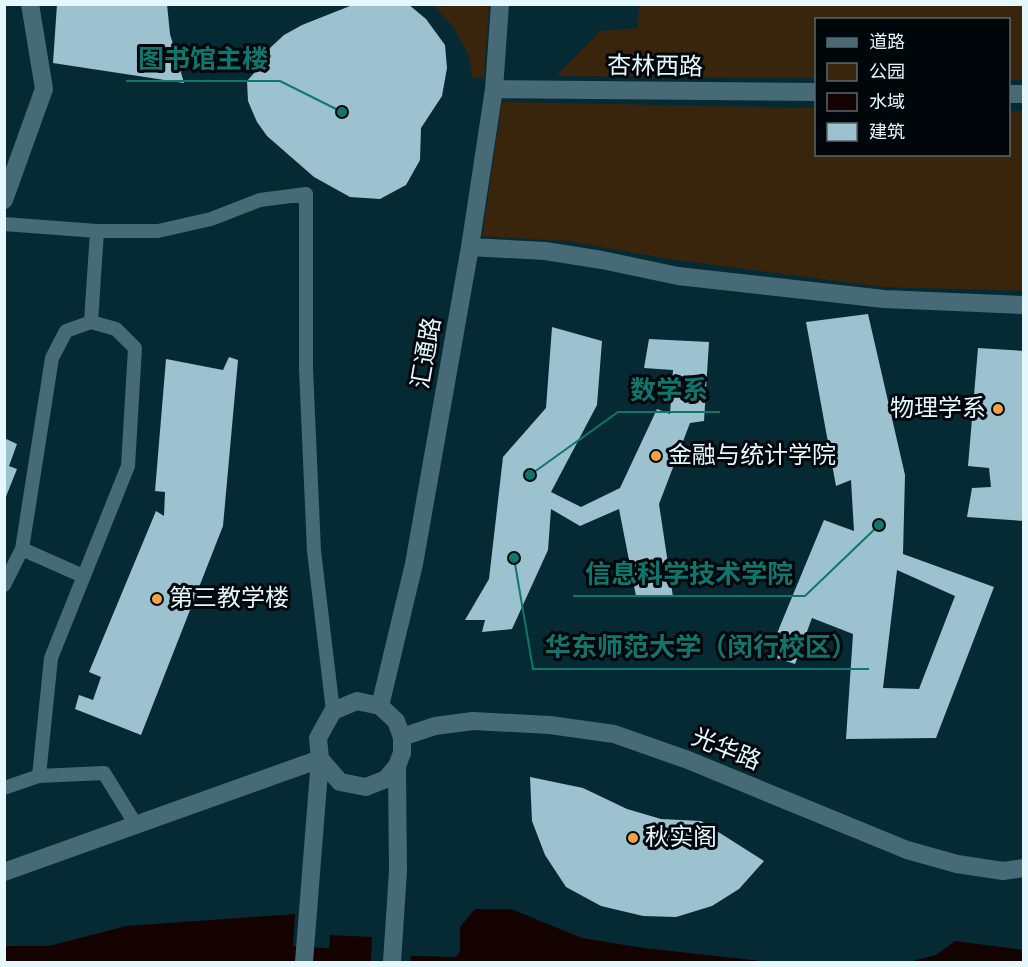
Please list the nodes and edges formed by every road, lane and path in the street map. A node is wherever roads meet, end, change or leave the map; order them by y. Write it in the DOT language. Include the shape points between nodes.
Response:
graph roads {
  1 [pos="30,4"];
  2 [pos="500,4"];
  3 [pos="494,89"];
  4 [pos="815,92"];
  5 [pos="6,195"];
  6 [pos="4,224"];
  7 [pos="97,231"];
  8 [pos="470,247"];
  9 [pos="1023,305"];
  10 [pos="91,322"];
  11 [pos="21,549"];
  12 [pos="83,576"];
  13 [pos="4,585"];
  14 [pos="380,706"];
  15 [pos="333,711"];
  16 [pos="402,737"];
  17 [pos="320,759"];
  18 [pos="397,766"];
  19 [pos="39,776"];
  20 [pos="4,788"];
  21 [pos="136,825"];
  22 [pos="1023,868"];
  23 [pos="4,872"];
  24 [pos="304,963"];
  25 [pos="392,963"];
  1 -- 5 [label="street" via="44,89"];
  2 -- 3 [label="street, 汇通路"];
  3 -- 4 [label="street, 杏林西路"];
  3 -- 8 [label="street, 汇通路"];
  6 -- 7 [label="street"];
  7 -- 10 [label="street"];
  7 -- 15 [label="street" via="158,231 212,219 260,200 306,194 306,369 314,551"];
  8 -- 9 [label="street" via="545,251 678,276 884,299"];
  8 -- 14 [label="street, 汇通路" via="414,564"];
  10 -- 11 [label="street" via="66,331 52,358"];
  10 -- 12 [label="street" via="116,329 135,348 128,466"];
  11 -- 12 [label="street"];
  11 -- 13 [label="street"];
  12 -- 19 [label="street" via="51,658"];
  14 -- 15 [label="street" via="357,701"];
  14 -- 16 [label="street" via="396,721"];
  15 -- 17 [label="street" via="318,738"];
  16 -- 18 [label="street"];
  16 -- 22 [label="street, 光华路" via="435,726 473,722 550,725 614,734 688,760 907,850 957,864 1003,871"];
  17 -- 18 [label="street" via="340,782 366,787 386,779"];
  17 -- 21 [label="street"];
  17 -- 24 [label="street"];
  18 -- 25 [label="street" via="398,871"];
  19 -- 20 [label="street"];
  19 -- 21 [label="street" via="104,773"];
  21 -- 23 [label="street"];
}
